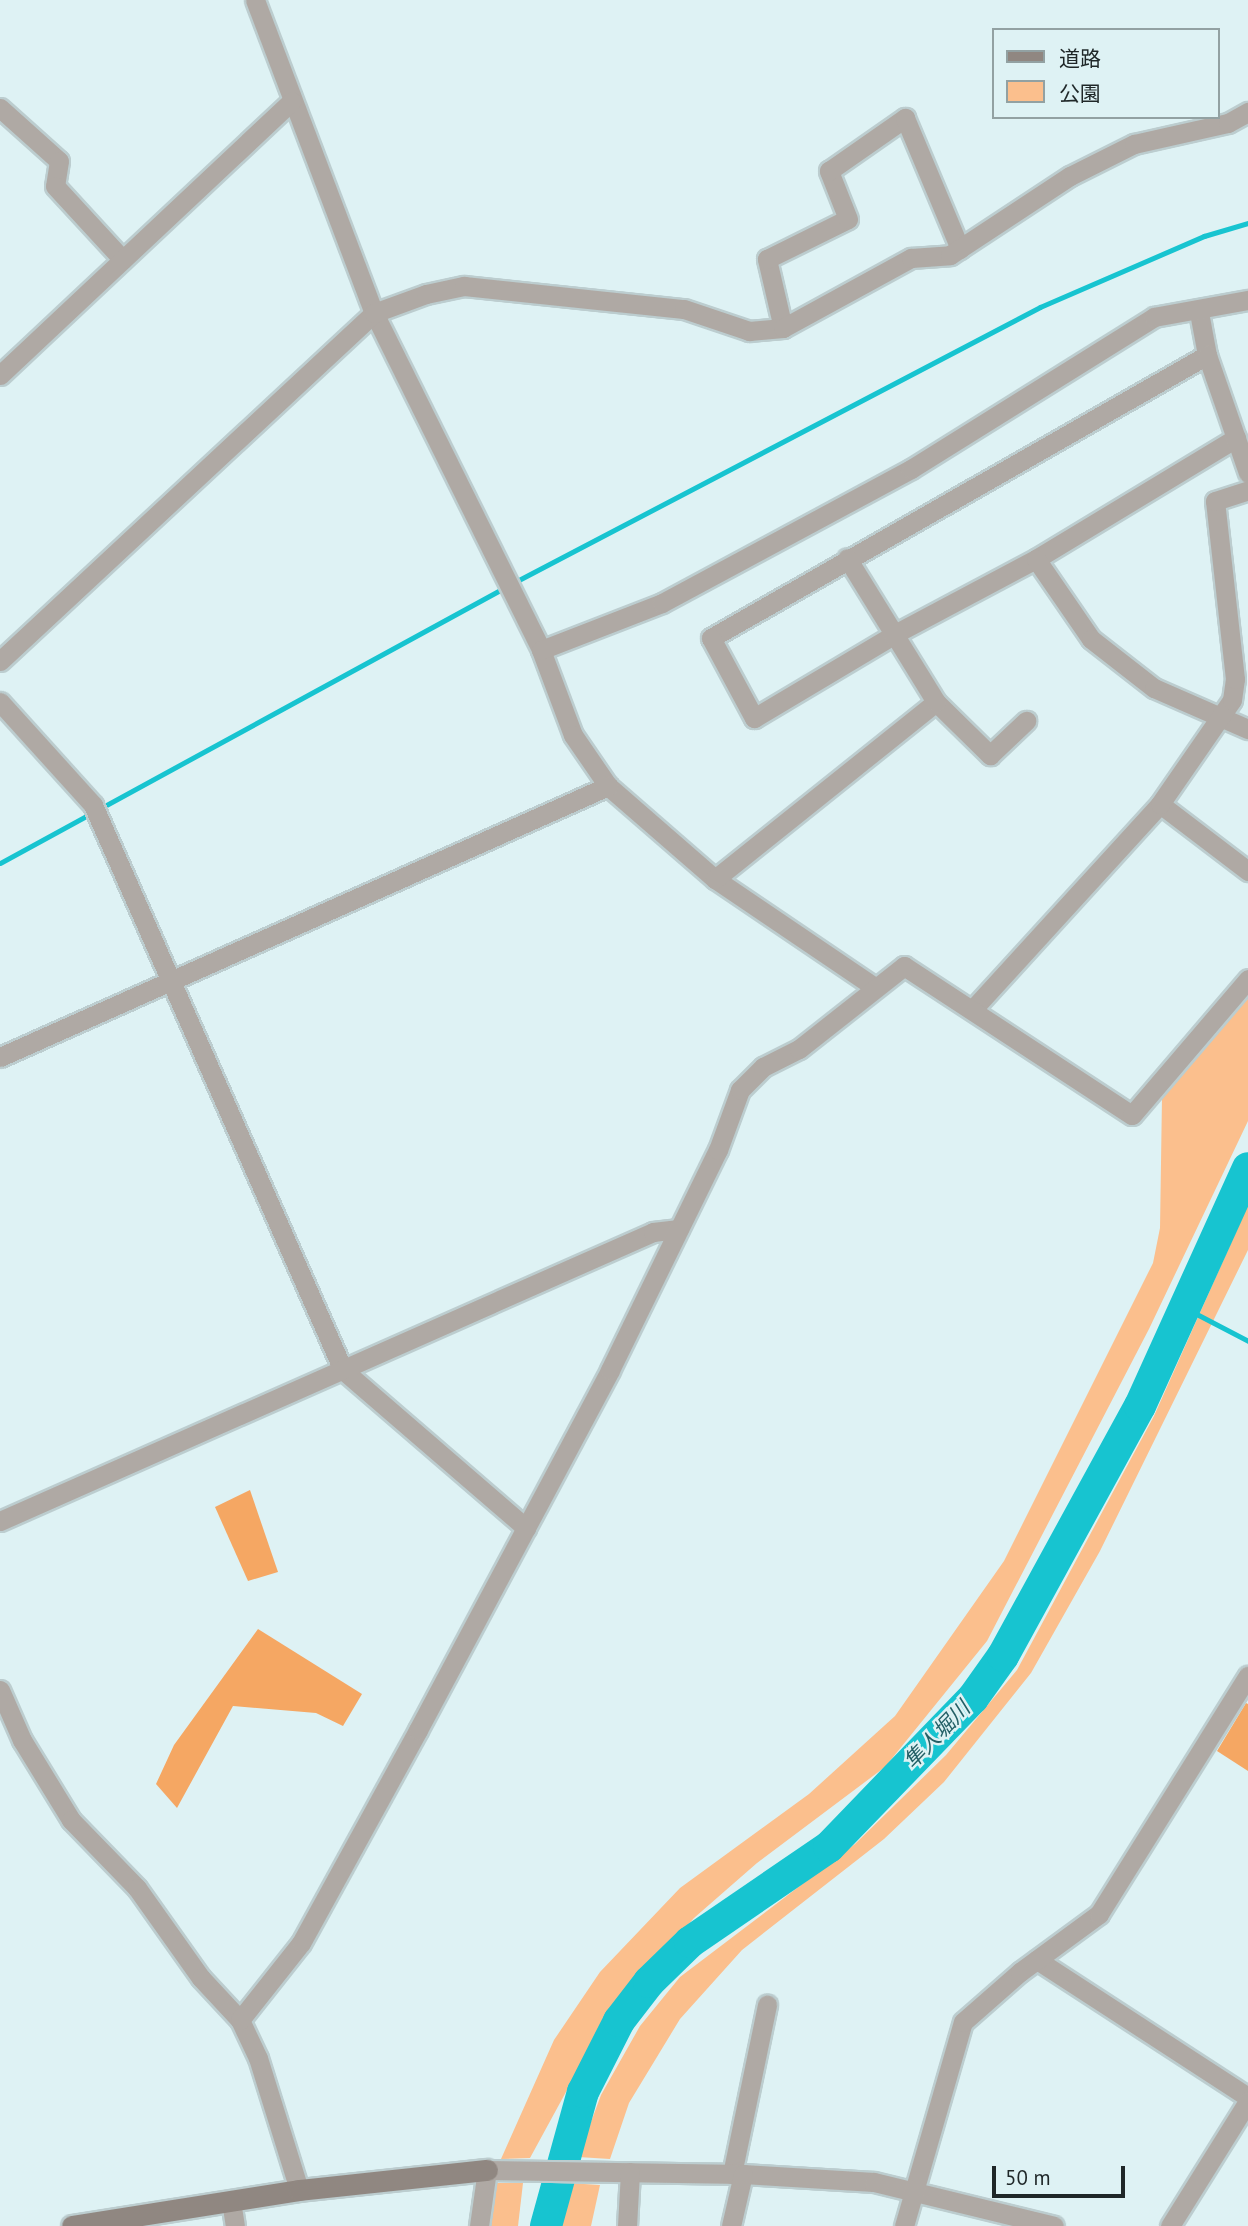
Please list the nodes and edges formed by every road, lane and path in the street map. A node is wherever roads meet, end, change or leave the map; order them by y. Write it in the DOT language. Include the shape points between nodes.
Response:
graph roads {
  1 [pos="255,0"];
  2 [pos="292,101"];
  3 [pos="0,108"];
  4 [pos="1248,112"];
  5 [pos="960,249"];
  6 [pos="123,260"];
  7 [pos="1248,300"];
  8 [pos="1199,312"];
  9 [pos="374,313"];
  10 [pos="783,328"];
  11 [pos="1207,355"];
  12 [pos="0,375"];
  13 [pos="1236,439"];
  14 [pos="1248,473"];
  15 [pos="1248,489"];
  16 [pos="847,558"];
  17 [pos="1036,559"];
  18 [pos="893,635"];
  19 [pos="541,650"];
  20 [pos="0,660"];
  21 [pos="0,702"];
  22 [pos="936,702"];
  23 [pos="1218,718"];
  24 [pos="1026,721"];
  25 [pos="1248,729"];
  26 [pos="608,786"];
  27 [pos="1160,804"];
  28 [pos="1248,870"];
  29 [pos="715,879"];
  30 [pos="1248,979"];
  31 [pos="169,981"];
  32 [pos="876,988"];
  33 [pos="973,1009"];
  34 [pos="0,1057"];
  35 [pos="680,1229"];
  36 [pos="343,1370"];
  37 [pos="0,1521"];
  38 [pos="526,1528"];
  39 [pos="1248,1676"];
  40 [pos="0,1690"];
  41 [pos="1037,1960"];
  42 [pos="766,2006"];
  43 [pos="240,2020"];
  44 [pos="1248,2099"];
  45 [pos="487,2170"];
  46 [pos="621,2171"];
  47 [pos="738,2174"];
  48 [pos="299,2190"];
  49 [pos="918,2190"];
  50 [pos="231,2201"];
  51 [pos="72,2226"];
  52 [pos="235,2226"];
  53 [pos="479,2226"];
  54 [pos="628,2226"];
  55 [pos="731,2226"];
  56 [pos="904,2226"];
  57 [pos="1054,2226"];
  58 [pos="1170,2226"];
  1 -- 2 [label="street"];
  2 -- 6 [label="street"];
  2 -- 9 [label="street"];
  3 -- 6 [label="street" via="59,161 55,186"];
  4 -- 5 [label="street" via="1227,123 1134,144 1070,176"];
  5 -- 10 [label="street" via="950,255 911,258"];
  5 -- 10 [label="street" via="905,118 829,171 848,219 767,259"];
  6 -- 12 [label="street"];
  7 -- 8 [label="street"];
  8 -- 11 [label="street"];
  8 -- 19 [label="street" via="1154,317 899,476 662,603"];
  9 -- 10 [label="street" via="426,293 464,286 684,309 749,331"];
  9 -- 19 [label="street"];
  9 -- 20 [label="street"];
  11 -- 13 [label="street"];
  11 -- 16 [label="street"];
  13 -- 14 [label="street"];
  13 -- 17 [label="street"];
  15 -- 23 [label="street" via="1215,502 1235,678 1232,699"];
  16 -- 18 [label="street"];
  16 -- 18 [label="street" via="711,638 754,718"];
  17 -- 18 [label="street"];
  17 -- 23 [label="street" via="1090,639 1154,688"];
  18 -- 22 [label="street"];
  19 -- 26 [label="street" via="573,734"];
  21 -- 31 [label="street" via="93,805"];
  22 -- 24 [label="street" via="990,755"];
  22 -- 29 [label="street"];
  23 -- 25 [label="street"];
  23 -- 27 [label="street"];
  26 -- 29 [label="street"];
  26 -- 31 [label="street"];
  27 -- 28 [label="street"];
  27 -- 33 [label="street"];
  29 -- 32 [label="street"];
  30 -- 33 [label="street" via="1132,1115"];
  31 -- 34 [label="street"];
  31 -- 36 [label="street"];
  32 -- 33 [label="street" via="904,966"];
  32 -- 35 [label="street" via="799,1049 763,1068 740,1090 718,1150"];
  35 -- 36 [label="street" via="653,1232"];
  35 -- 38 [label="street"];
  36 -- 37 [label="street"];
  36 -- 38 [label="street"];
  38 -- 43 [label="street" via="301,1943"];
  39 -- 41 [label="street" via="1099,1914"];
  40 -- 43 [label="street" via="22,1740 71,1820 137,1888 201,1978"];
  41 -- 44 [label="street"];
  41 -- 49 [label="street" via="963,2022"];
  42 -- 47 [label="street"];
  43 -- 48 [label="street" via="258,2058"];
  44 -- 58 [label="street"];
  45 -- 46 [label="street"];
  45 -- 48 [label="street"];
  45 -- 53 [label="street"];
  46 -- 47 [label="street"];
  46 -- 54 [label="street"];
  47 -- 49 [label="street" via="874,2182"];
  47 -- 55 [label="street"];
  48 -- 50 [label="street"];
  49 -- 56 [label="street"];
  49 -- 57 [label="street"];
  50 -- 51 [label="street"];
  50 -- 52 [label="street"];
}
